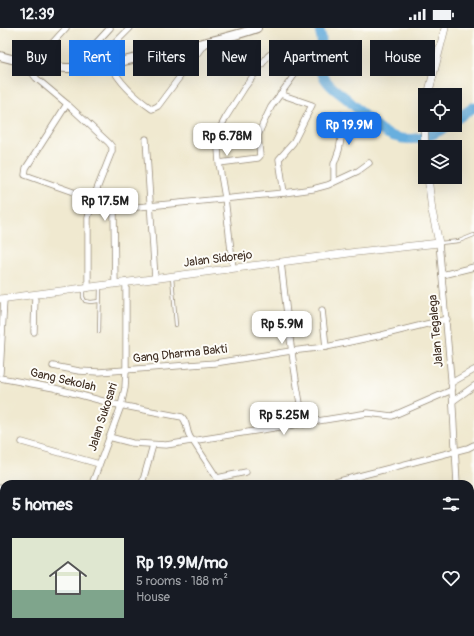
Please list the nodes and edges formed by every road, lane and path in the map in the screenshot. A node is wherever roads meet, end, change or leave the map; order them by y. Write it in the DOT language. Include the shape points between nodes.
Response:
graph roads {
  1 [pos="66,28"];
  2 [pos="110,28"];
  3 [pos="130,28"];
  4 [pos="257,28"];
  5 [pos="445,28"];
  6 [pos="55,40"];
  7 [pos="99,40"];
  8 [pos="118,40"];
  9 [pos="205,42"];
  10 [pos="0,56"];
  11 [pos="12,59"];
  12 [pos="125,61"];
  13 [pos="34,76"];
  14 [pos="118,76"];
  15 [pos="430,88"];
  16 [pos="280,94"];
  17 [pos="67,104"];
  18 [pos="341,115"];
  19 [pos="146,139"];
  20 [pos="219,163"];
  21 [pos="369,163"];
  22 [pos="334,181"];
  23 [pos="429,184"];
  24 [pos="284,193"];
  25 [pos="225,198"];
  26 [pos="93,199"];
  27 [pos="151,205"];
  28 [pos="474,235"];
  29 [pos="439,243"];
  30 [pos="281,262"];
  31 [pos="474,267"];
  32 [pos="233,268"];
  33 [pos="442,275"];
  34 [pos="172,276"];
  35 [pos="155,279"];
  36 [pos="126,282"];
  37 [pos="115,284"];
  38 [pos="100,286"];
  39 [pos="85,288"];
  40 [pos="34,296"];
  41 [pos="2,299"];
  42 [pos="99,301"];
  43 [pos="322,310"];
  44 [pos="447,319"];
  45 [pos="176,324"];
  46 [pos="34,332"];
  47 [pos="99,332"];
  48 [pos="326,346"];
  49 [pos="291,351"];
  50 [pos="53,366"];
  51 [pos="126,370"];
  52 [pos="474,370"];
  53 [pos="0,373"];
  54 [pos="0,378"];
  55 [pos="451,383"];
  56 [pos="474,386"];
  57 [pos="452,390"];
  58 [pos="453,402"];
  59 [pos="121,406"];
  60 [pos="304,424"];
  61 [pos="109,437"];
  62 [pos="193,440"];
  63 [pos="22,442"];
  64 [pos="153,445"];
  65 [pos="474,445"];
  66 [pos="455,452"];
  67 [pos="99,464"];
  68 [pos="246,472"];
  69 [pos="217,478"];
  70 [pos="93,480"];
  71 [pos="143,480"];
  72 [pos="344,480"];
  73 [pos="457,480"];
  1 -- 6 [label="street"];
  2 -- 7 [label="street"];
  3 -- 8 [label="street"];
  4 -- 9 [label="main road"];
  5 -- 15 [label="street"];
  9 -- 12 [label="main road"];
  9 -- 14 [label="street" via="158,106 152,109"];
  10 -- 11 [label="main road"];
  13 -- 17 [label="street"];
  16 -- 20 [label="street" via="259,133 260,156"];
  16 -- 20 [label="street" via="298,70 296,66 273,53 245,87 218,131"];
  16 -- 24 [label="street" via="312,105 293,143 279,159"];
  17 -- 26 [label="street" via="112,147"];
  17 -- 26 [label="street" via="25,173 26,176"];
  18 -- 22 [label="street" via="342,133 334,164"];
  19 -- 27 [label="street"];
  20 -- 25 [label="street"];
  21 -- 22 [label="street" via="358,171"];
  22 -- 24 [label="street" via="314,189"];
  23 -- 29 [label="street, Jalan Tegalega"];
  24 -- 25 [label="street"];
  25 -- 27 [label="street"];
  25 -- 32 [label="street"];
  26 -- 39 [label="street" via="88,218"];
  27 -- 35 [label="street"];
  27 -- 37 [label="street" via="117,209 114,213"];
  28 -- 29 [label="lane" via="459,241"];
  29 -- 30 [label="street, Jalan Sidorejo"];
  29 -- 33 [label="street, Jalan Tegalega"];
  30 -- 32 [label="street, Jalan Sidorejo"];
  30 -- 49 [label="street"];
  31 -- 33 [label="street"];
  32 -- 34 [label="street, Jalan Sidorejo"];
  33 -- 44 [label="street, Jalan Tegalega"];
  34 -- 35 [label="street, Jalan Sidorejo"];
  34 -- 45 [label="lane"];
  35 -- 36 [label="street, Jalan Sidorejo"];
  36 -- 37 [label="street, Jalan Sidorejo"];
  36 -- 51 [label="street, Jalan Sukosari"];
  37 -- 38 [label="street, Jalan Sidorejo"];
  38 -- 39 [label="street, Jalan Sidorejo"];
  38 -- 42 [label="lane"];
  39 -- 40 [label="street, Jalan Sidorejo"];
  39 -- 42 [label="lane" via="85,301"];
  40 -- 41 [label="street, Jalan Sidorejo"];
  40 -- 46 [label="street"];
  41 -- 53 [label="street"];
  42 -- 47 [label="lane"];
  43 -- 48 [label="street"];
  44 -- 48 [label="street, Gang Dharma Bakti"];
  44 -- 55 [label="street, Jalan Tegalega"];
  48 -- 49 [label="street, Gang Dharma Bakti"];
  49 -- 51 [label="street, Gang Dharma Bakti" via="215,363"];
  49 -- 60 [label="street"];
  50 -- 51 [label="street, Gang Dharma Bakti" via="88,372"];
  51 -- 59 [label="street, Jalan Sukosari"];
  52 -- 55 [label="street"];
  54 -- 59 [label="street, Gang Sekolah" via="54,388"];
  55 -- 57 [label="street, Jalan Tegalega"];
  56 -- 58 [label="street"];
  57 -- 58 [label="street, Jalan Tegalega"];
  57 -- 60 [label="street" via="392,416 371,413"];
  58 -- 66 [label="street, Jalan Tegalega"];
  59 -- 61 [label="street, Jalan Sukosari"];
  59 -- 62 [label="street, Gang Sekolah" via="182,417 185,420 188,437"];
  60 -- 62 [label="street"];
  61 -- 64 [label="street"];
  61 -- 67 [label="street, Jalan Sukosari"];
  62 -- 64 [label="street"];
  62 -- 69 [label="street"];
  63 -- 67 [label="street"];
  64 -- 71 [label="street"];
  65 -- 66 [label="street"];
  66 -- 72 [label="street"];
  66 -- 73 [label="street, Jalan Tegalega"];
  67 -- 70 [label="street, Jalan Sukosari"];
  68 -- 69 [label="street"];
}
